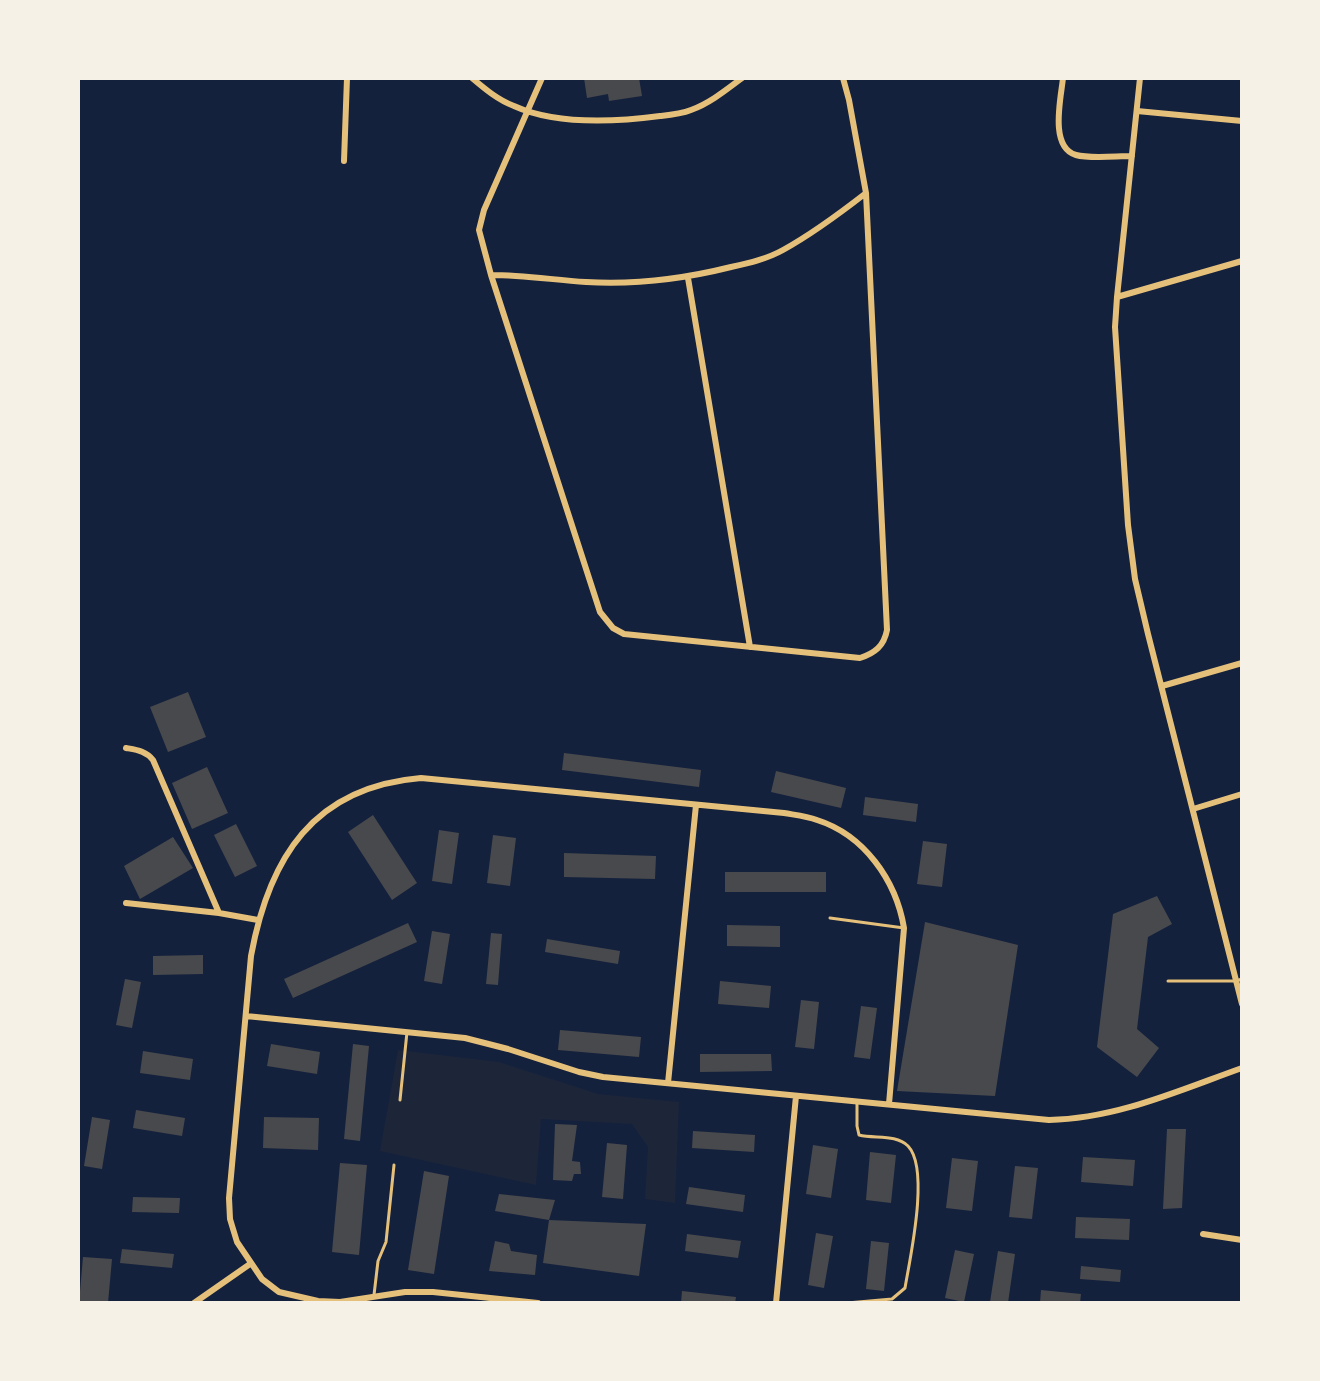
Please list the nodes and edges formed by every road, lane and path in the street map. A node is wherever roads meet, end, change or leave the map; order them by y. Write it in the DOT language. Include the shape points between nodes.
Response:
graph roads {
  1 [pos="347,78"];
  2 [pos="472,78"];
  3 [pos="542,78"];
  4 [pos="742,78"];
  5 [pos="843,78"];
  6 [pos="1063,78"];
  7 [pos="1140,78"];
  8 [pos="526,111"];
  9 [pos="1137,111"];
  10 [pos="1242,122"];
  11 [pos="1131,156"];
  12 [pos="344,161"];
  13 [pos="866,193"];
  14 [pos="1242,261"];
  15 [pos="491,275"];
  16 [pos="688,278"];
  17 [pos="1117,297"];
  18 [pos="750,647"];
  19 [pos="1242,663"];
  20 [pos="1162,686"];
  21 [pos="126,748"];
  22 [pos="1242,794"];
  23 [pos="696,805"];
  24 [pos="1193,809"];
  25 [pos="126,903"];
  26 [pos="219,913"];
  27 [pos="830,918"];
  28 [pos="258,920"];
  29 [pos="904,928"];
  30 [pos="1239,980"];
  31 [pos="1168,981"];
  32 [pos="1242,1004"];
  33 [pos="246,1016"];
  34 [pos="407,1032"];
  35 [pos="1242,1068"];
  36 [pos="668,1083"];
  37 [pos="796,1096"];
  38 [pos="400,1100"];
  39 [pos="857,1101"];
  40 [pos="889,1104"];
  41 [pos="394,1165"];
  42 [pos="1203,1234"];
  43 [pos="1242,1240"];
  44 [pos="250,1264"];
  45 [pos="374,1295"];
  46 [pos="194,1303"];
  47 [pos="340,1303"];
  48 [pos="538,1303"];
  49 [pos="776,1303"];
  50 [pos="847,1303"];
  1 -- 12 [label="street"];
  2 -- 8 [label="street" via="504,102"];
  3 -- 8 [label="street"];
  4 -- 8 [label="street" via="702,105 674,114 594,121"];
  5 -- 13 [label="street"];
  6 -- 11 [label="street" via="1058,131 1065,147 1078,155"];
  7 -- 9 [label="street"];
  8 -- 15 [label="street" via="480,222"];
  9 -- 10 [label="street"];
  9 -- 11 [label="street"];
  11 -- 17 [label="street"];
  13 -- 16 [label="street" via="782,250 759,260"];
  13 -- 18 [label="street" via="885,640 878,649 860,658"];
  14 -- 17 [label="street"];
  15 -- 16 [label="street" via="625,283"];
  15 -- 18 [label="street" via="600,612 613,628 624,634"];
  16 -- 18 [label="street"];
  17 -- 20 [label="street" via="1117,384 1128,525 1135,579"];
  19 -- 20 [label="street"];
  20 -- 24 [label="street"];
  21 -- 26 [label="street" via="140,750 153,760"];
  22 -- 24 [label="street"];
  23 -- 28 [label="street" via="421,778 387,783 356,793 321,813 292,846 271,883"];
  23 -- 29 [label="street" via="784,813 817,820 844,832 869,853 887,878"];
  23 -- 36 [label="street"];
  24 -- 30 [label="street"];
  25 -- 26 [label="street"];
  26 -- 28 [label="street"];
  27 -- 29 [label="lane"];
  28 -- 33 [label="street"];
  29 -- 40 [label="street"];
  30 -- 31 [label="lane"];
  30 -- 32 [label="street"];
  33 -- 34 [label="street"];
  33 -- 44 [label="street" via="229,1198 237,1242"];
  34 -- 36 [label="street" via="465,1038 603,1077"];
  34 -- 38 [label="lane"];
  35 -- 40 [label="street" via="1126,1108 1069,1120"];
  36 -- 37 [label="street"];
  37 -- 39 [label="street"];
  37 -- 49 [label="street"];
  39 -- 40 [label="street"];
  39 -- 50 [label="lane" via="860,1135 892,1137 909,1147 918,1169 917,1217 905,1288 892,1299"];
  41 -- 45 [label="lane" via="386,1242 378,1261"];
  42 -- 43 [label="street"];
  44 -- 46 [label="street"];
  44 -- 47 [label="street" via="279,1292"];
  45 -- 47 [label="street"];
  45 -- 48 [label="street" via="433,1292"];
}
